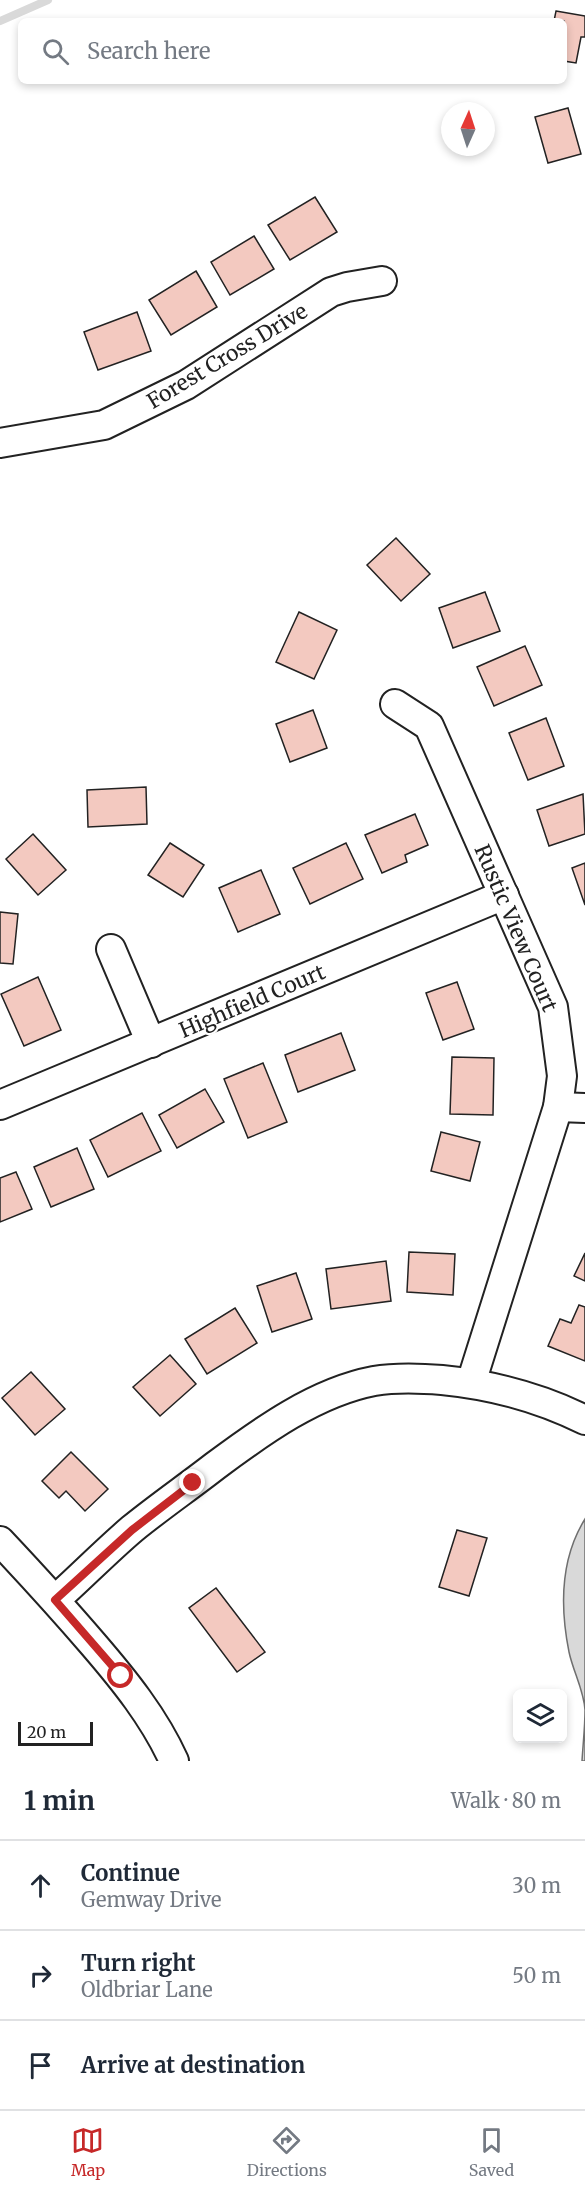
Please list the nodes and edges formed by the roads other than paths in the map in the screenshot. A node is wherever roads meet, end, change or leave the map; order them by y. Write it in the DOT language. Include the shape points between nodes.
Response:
graph roads {
  1 [pos="382,281"];
  2 [pos="0,443"];
  3 [pos="395,704"];
  4 [pos="504,895"];
  5 [pos="111,949"];
  6 [pos="151,1043"];
  7 [pos="0,1105"];
  8 [pos="572,1108"];
  9 [pos="471,1383"];
  10 [pos="585,1420"];
  11 [pos="0,1541"];
  12 [pos="55,1600"];
  13 [pos="174,1761"];
  1 -- 2 [label="street, Forest Cross Drive" via="331,292 186,385 104,425"];
  3 -- 4 [label="street, Rustic View Court" via="429,726"];
  4 -- 6 [label="street, Highfield Court"];
  4 -- 8 [label="street, Rustic View Court" via="553,1007 562,1076"];
  5 -- 6 [label="street"];
  6 -- 7 [label="street, Highfield Court"];
  8 -- 9 [label="street, Rustic View Court"];
  9 -- 10 [label="street" via="507,1389"];
  9 -- 12 [label="street" via="410,1377 375,1381 316,1402 270,1428 201,1477 132,1530"];
  11 -- 12 [label="street"];
  12 -- 13 [label="street" via="121,1676 164,1739"];
}
